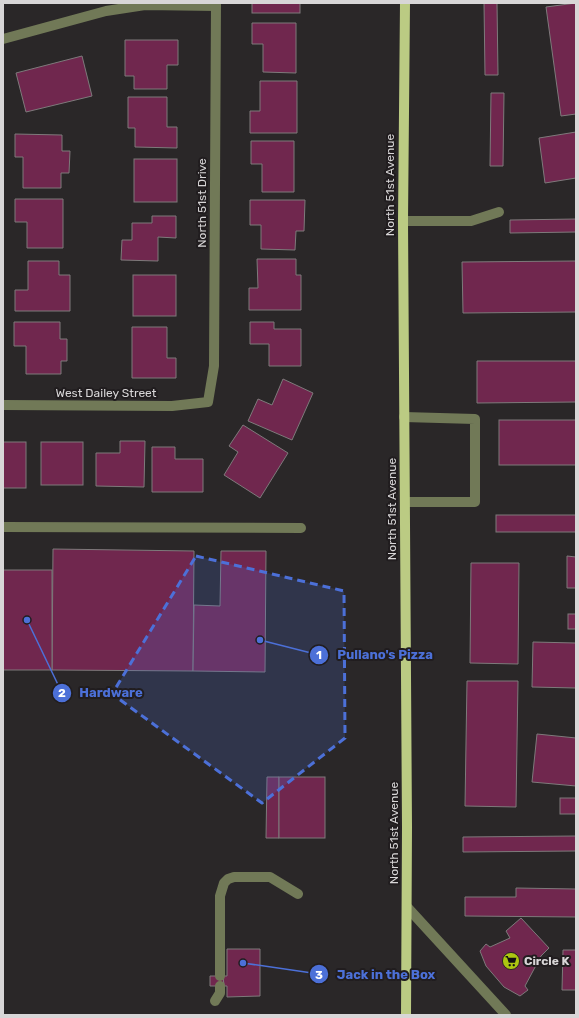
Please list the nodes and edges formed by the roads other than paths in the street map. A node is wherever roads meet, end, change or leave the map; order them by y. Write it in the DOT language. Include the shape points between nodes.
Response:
graph roads {
  1 [pos="405,3"];
  2 [pos="216,4"];
  3 [pos="3,39"];
  4 [pos="498,212"];
  5 [pos="403,221"];
  6 [pos="208,402"];
  7 [pos="3,405"];
  8 [pos="404,417"];
  9 [pos="405,502"];
  10 [pos="3,527"];
  11 [pos="301,528"];
  12 [pos="298,894"];
  13 [pos="407,907"];
  14 [pos="215,1001"];
  15 [pos="406,1015"];
  16 [pos="506,1015"];
  1 -- 5 [label="main road, North 51st Avenue"];
  2 -- 3 [label="street" via="145,5 106,11"];
  2 -- 6 [label="street, North 51st Drive" via="214,366"];
  4 -- 5 [label="street" via="472,221"];
  5 -- 8 [label="main road, North 51st Avenue"];
  6 -- 7 [label="street, West Dailey Street" via="172,406"];
  8 -- 9 [label="main road, North 51st Avenue"];
  8 -- 9 [label="street" via="475,419 475,502"];
  9 -- 13 [label="main road, North 51st Avenue"];
  10 -- 11 [label="street"];
  12 -- 14 [label="street" via="270,877 234,876 228,879 222,887 220,896 220,993"];
  13 -- 15 [label="main road, North 51st Avenue"];
  13 -- 16 [label="street"];
}
